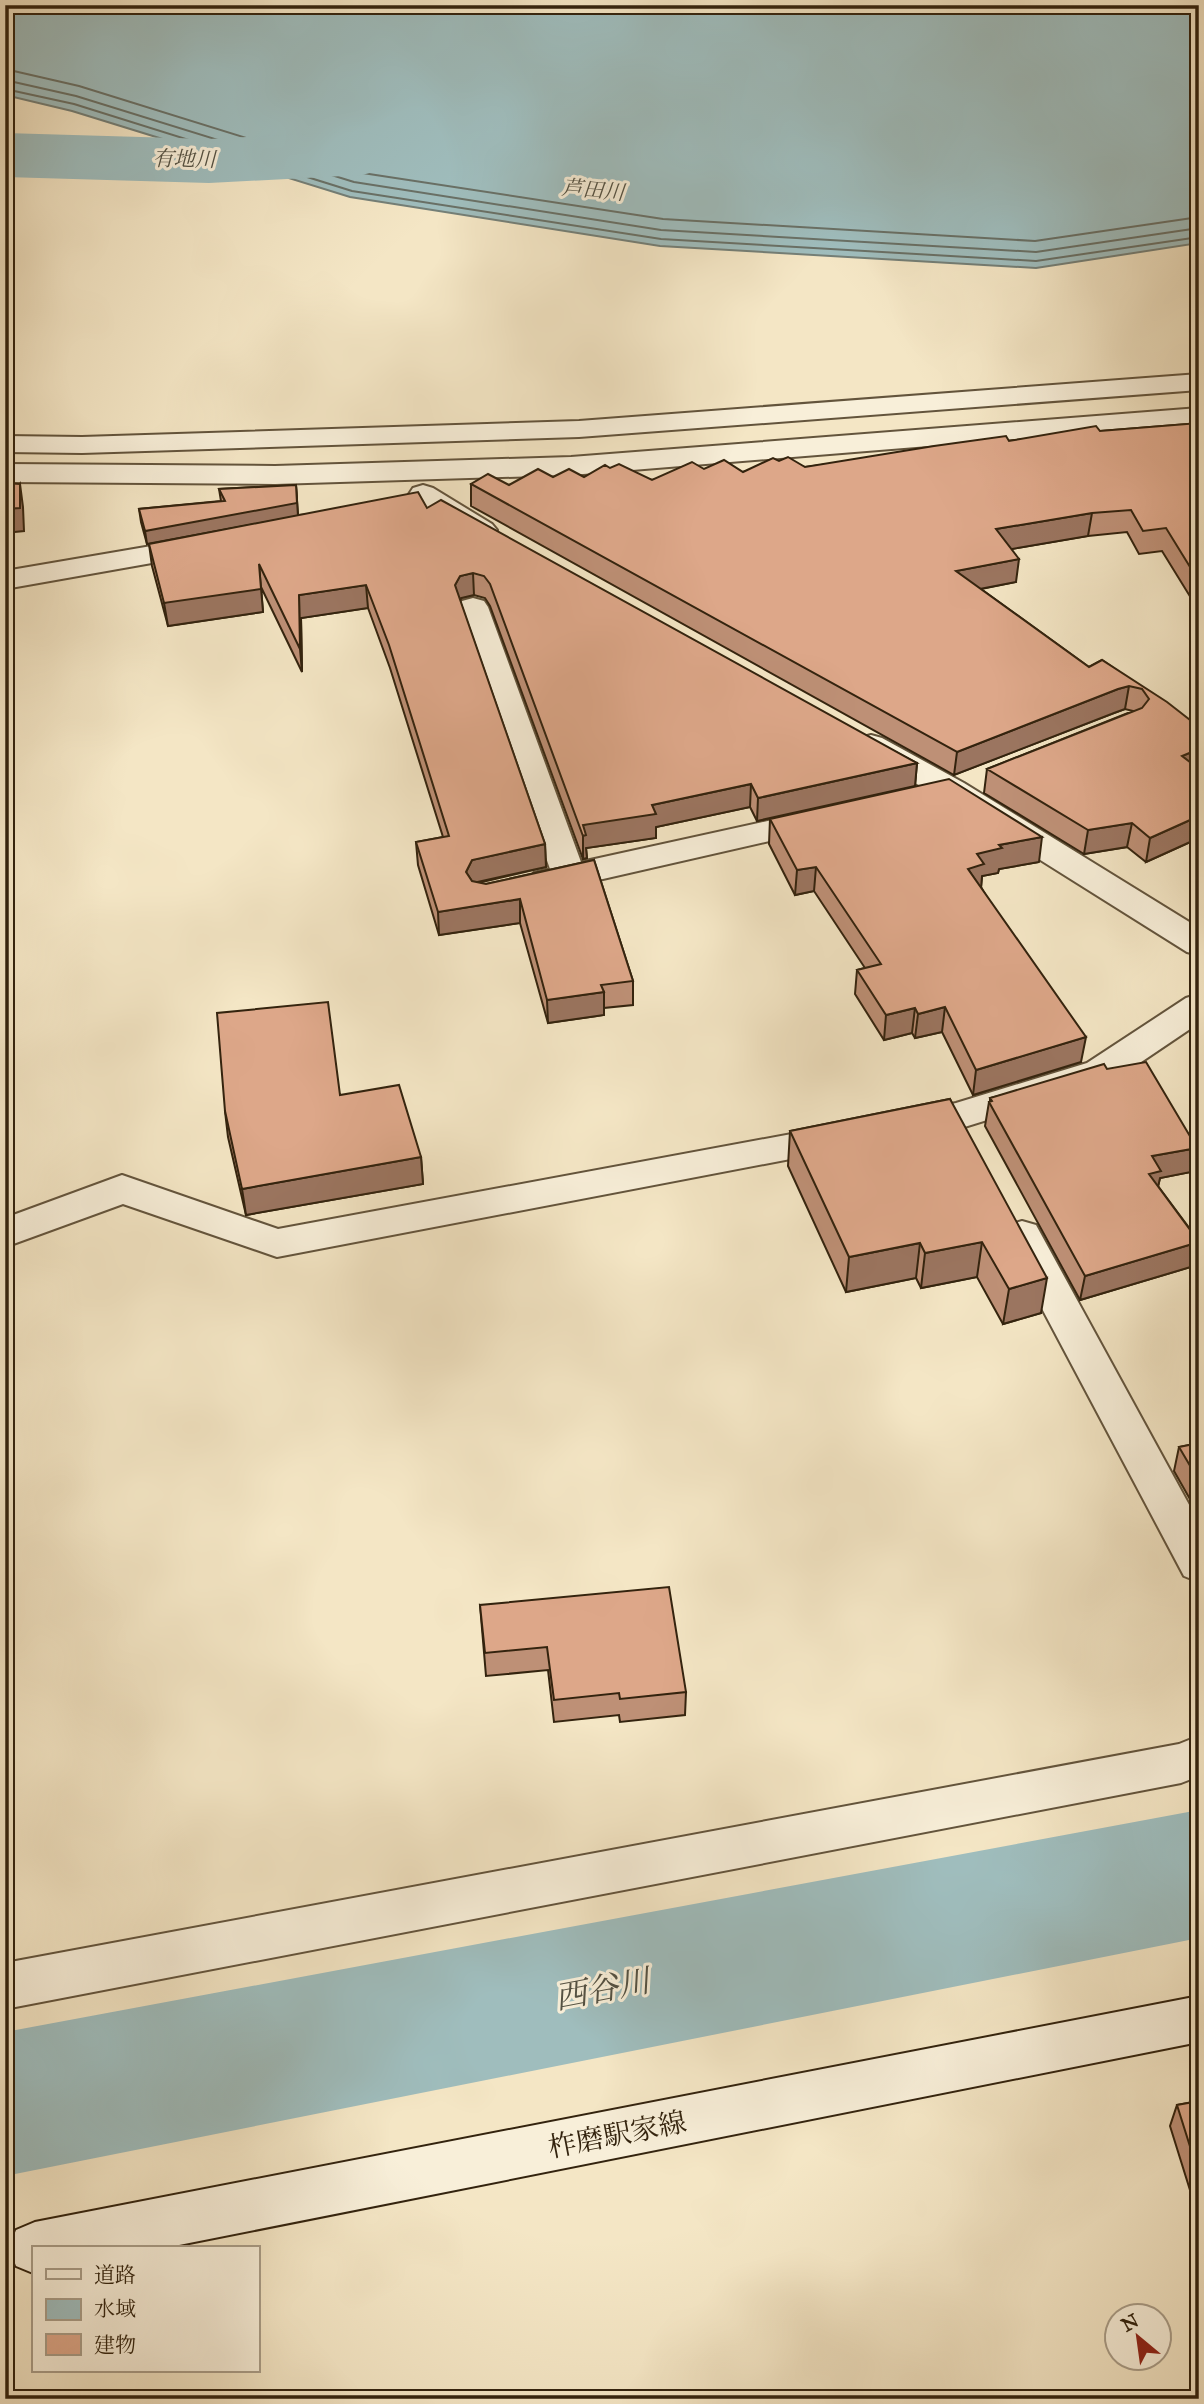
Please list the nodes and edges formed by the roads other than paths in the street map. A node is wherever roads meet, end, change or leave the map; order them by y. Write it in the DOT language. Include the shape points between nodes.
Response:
graph roads {
  1 [pos="1199,382"];
  2 [pos="1199,416"];
  3 [pos="5,444"];
  4 [pos="571,466"];
  5 [pos="5,473"];
  6 [pos="275,475"];
  7 [pos="418,500"];
  8 [pos="232,541"];
  9 [pos="514,547"];
  10 [pos="5,580"];
  11 [pos="472,607"];
  12 [pos="842,729"];
  13 [pos="989,775"];
  14 [pos="952,790"];
  15 [pos="912,799"];
  16 [pos="846,814"];
  17 [pos="569,876"];
  18 [pos="522,886"];
  19 [pos="1199,944"];
  20 [pos="1199,1006"];
  21 [pos="958,1116"];
  22 [pos="977,1152"];
  23 [pos="1003,1200"];
  24 [pos="5,1233"];
  25 [pos="1199,1564"];
  26 [pos="1199,1756"];
  27 [pos="5,1986"];
  28 [pos="1199,2019"];
  29 [pos="44,2246"];
  30 [pos="32,2248"];
  31 [pos="5,2254"];
  1 -- 3 [label="street" via="579,429"];
  2 -- 4 [label="street"];
  4 -- 6 [label="street"];
  4 -- 7 [label="street" via="532,481"];
  5 -- 6 [label="street"];
  6 -- 7 [label="street" via="286,481"];
  7 -- 9 [label="street"];
  8 -- 10 [label="street"];
  11 -- 17 [label="street"];
  12 -- 14 [label="street"];
  13 -- 14 [label="street"];
  14 -- 15 [label="street"];
  14 -- 19 [label="street"];
  16 -- 17 [label="street"];
  17 -- 18 [label="street"];
  20 -- 21 [label="street" via="1100,1072"];
  21 -- 22 [label="street"];
  21 -- 24 [label="street" via="277,1243 122,1189"];
  23 -- 25 [label="street"];
  26 -- 27 [label="street"];
  28 -- 29 [label="street, 柞磨駅家線"];
  30 -- 31 [label="street, 柞磨駅家線"];
}
